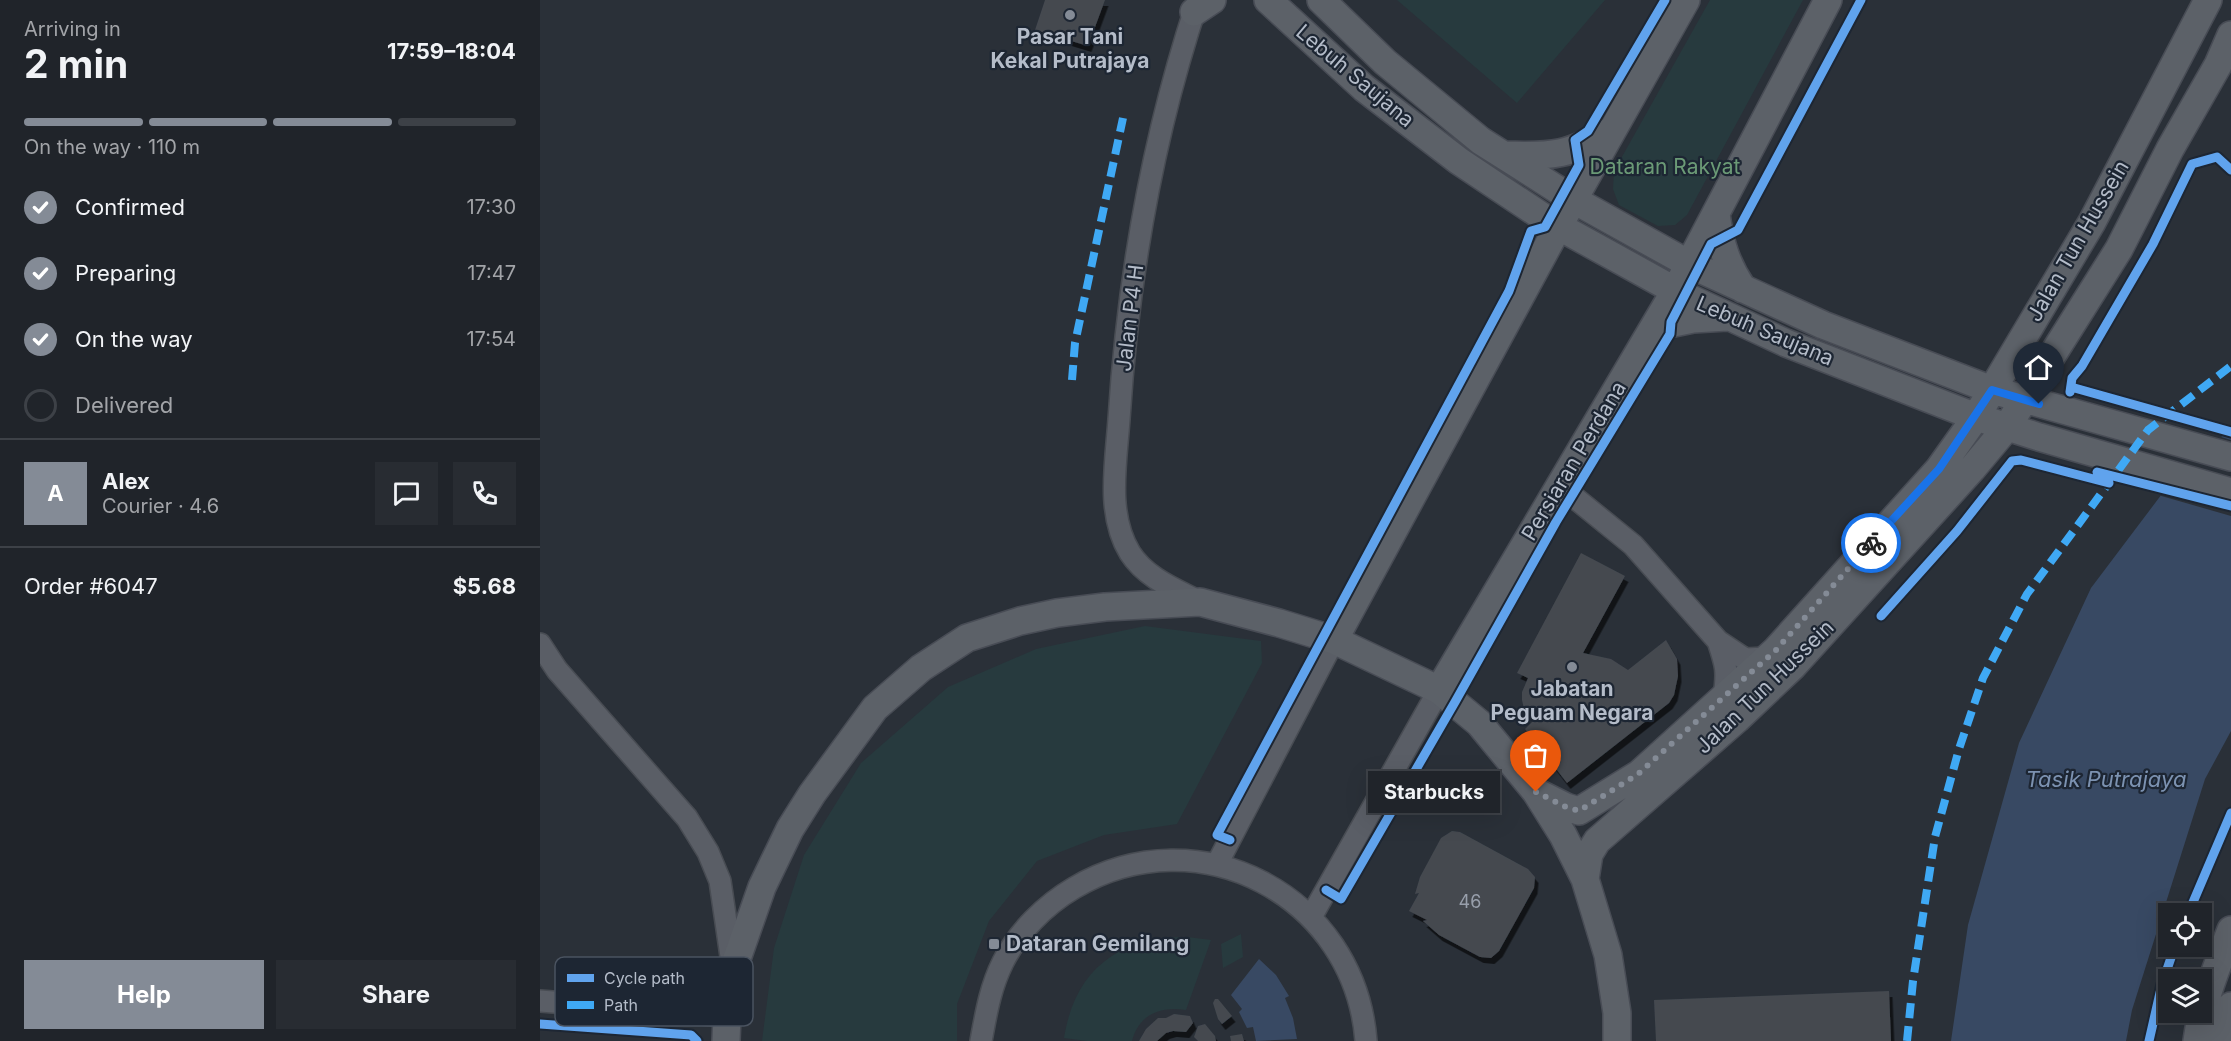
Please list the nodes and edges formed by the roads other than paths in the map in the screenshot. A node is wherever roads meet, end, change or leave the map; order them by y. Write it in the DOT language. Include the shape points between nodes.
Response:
graph roads {
  1 [pos="1268,0"];
  2 [pos="1321,0"];
  3 [pos="1686,0"];
  4 [pos="1828,0"];
  5 [pos="2208,0"];
  6 [pos="1201,4"];
  7 [pos="2231,35"];
  8 [pos="1612,130"];
  9 [pos="1504,155"];
  10 [pos="1574,200"];
  11 [pos="1518,201"];
  12 [pos="1716,213"];
  13 [pos="1558,226"];
  14 [pos="1540,261"];
  15 [pos="1689,264"];
  16 [pos="1743,289"];
  17 [pos="1675,291"];
  18 [pos="1727,317"];
  19 [pos="1654,327"];
  20 [pos="1992,390"];
  21 [pos="2023,399"];
  22 [pos="1976,417"];
  23 [pos="2007,427"];
  24 [pos="2231,457"];
  25 [pos="1559,485"];
  26 [pos="2231,492"];
  27 [pos="1200,602"];
  28 [pos="1334,640"];
  29 [pos="1718,641"];
  30 [pos="540,644"];
  31 [pos="1767,658"];
  32 [pos="1439,690"];
  33 [pos="1724,696"];
  34 [pos="1536,792"];
  35 [pos="1217,864"];
  36 [pos="1585,879"];
  37 [pos="1311,916"];
  38 [pos="2231,930"];
  39 [pos="731,957"];
  40 [pos="738,957"];
  41 [pos="540,1001"];
  42 [pos="555,1003"];
  43 [pos="2231,1006"];
  44 [pos="981,1041"];
  45 [pos="1366,1041"];
  46 [pos="1617,1041"];
  47 [pos="2197,1041"];
  48 [pos="2223,1041"];
  1 -- 11 [label="main road, Lebuh Saujana" via="1364,88"];
  2 -- 9 [label="main road, Lebuh Saujana" via="1385,62 1481,141"];
  3 -- 8 [label="main road"];
  4 -- 12 [label="main road, Persiaran Perdana"];
  5 -- 20 [label="main road, Jalan Tun Hussein" via="2092,222"];
  6 -- 27 [label="street, Jalan P4 H" via="1161,130 1143,222 1127,325 1115,477 1116,513 1131,554 1150,576"];
  7 -- 21 [label="main road, Jalan Tun Hussein" via="2118,249"];
  8 -- 9 [label="main road" via="1565,153"];
  8 -- 10 [label="main road"];
  9 -- 10 [label="main road, Lebuh Saujana"];
  10 -- 13 [label="main road"];
  10 -- 15 [label="main road, Lebuh Saujana"];
  11 -- 13 [label="main road, Lebuh Saujana"];
  11 -- 14 [label="main road"];
  12 -- 15 [label="main road, Persiaran Perdana"];
  12 -- 16 [label="main road" via="1719,240"];
  13 -- 14 [label="main road"];
  13 -- 17 [label="main road, Lebuh Saujana"];
  14 -- 28 [label="main road"];
  15 -- 16 [label="main road, Lebuh Saujana"];
  15 -- 17 [label="main road, Persiaran Perdana"];
  16 -- 20 [label="main road, Lebuh Saujana"];
  17 -- 18 [label="main road, Lebuh Saujana"];
  17 -- 19 [label="main road, Persiaran Perdana"];
  18 -- 19 [label="main road"];
  18 -- 22 [label="main road, Lebuh Saujana"];
  19 -- 25 [label="main road, Persiaran Perdana"];
  20 -- 21 [label="main road, Lebuh Saujana"];
  20 -- 22 [label="main road, Jalan Tun Hussein"];
  21 -- 23 [label="main road, Jalan Tun Hussein"];
  21 -- 24 [label="main road, Lebuh Saujana"];
  22 -- 23 [label="main road, Lebuh Saujana"];
  22 -- 31 [label="main road, Jalan Tun Hussein" via="1939,469"];
  23 -- 26 [label="main road, Lebuh Saujana"];
  23 -- 36 [label="main road, Jalan Tun Hussein" via="1793,666 1597,841 1589,854"];
  25 -- 29 [label="street" via="1633,545"];
  25 -- 32 [label="main road, Persiaran Perdana"];
  27 -- 28 [label="main road"];
  27 -- 40 [label="main road" via="1105,607 1020,621 967,638 921,668 875,708 812,794 762,887"];
  28 -- 32 [label="main road"];
  28 -- 35 [label="street"];
  29 -- 31 [label="street" via="1745,659"];
  29 -- 33 [label="street" via="1727,664"];
  30 -- 39 [label="street" via="557,670 687,818 708,852 720,881"];
  31 -- 33 [label="main road, Jalan Tun Hussein"];
  32 -- 34 [label="main road" via="1479,723"];
  32 -- 37 [label="street, Persiaran Perdana"];
  33 -- 34 [label="main road, Jalan Tun Hussein" via="1638,774 1579,811"];
  34 -- 36 [label="main road"];
  35 -- 37 [label="street" via="1269,884"];
  35 -- 44 [label="street" via="1175,859 1134,864 1094,877 1057,898 1027,927 1003,961 988,1000"];
  36 -- 46 [label="main road" via="1608,955"];
  37 -- 45 [label="street" via="1335,947 1353,981"];
  38 -- 47 [label="main road" via="2209,988"];
  41 -- 42 [label="street"];
  43 -- 48 [label="main road"];
}
